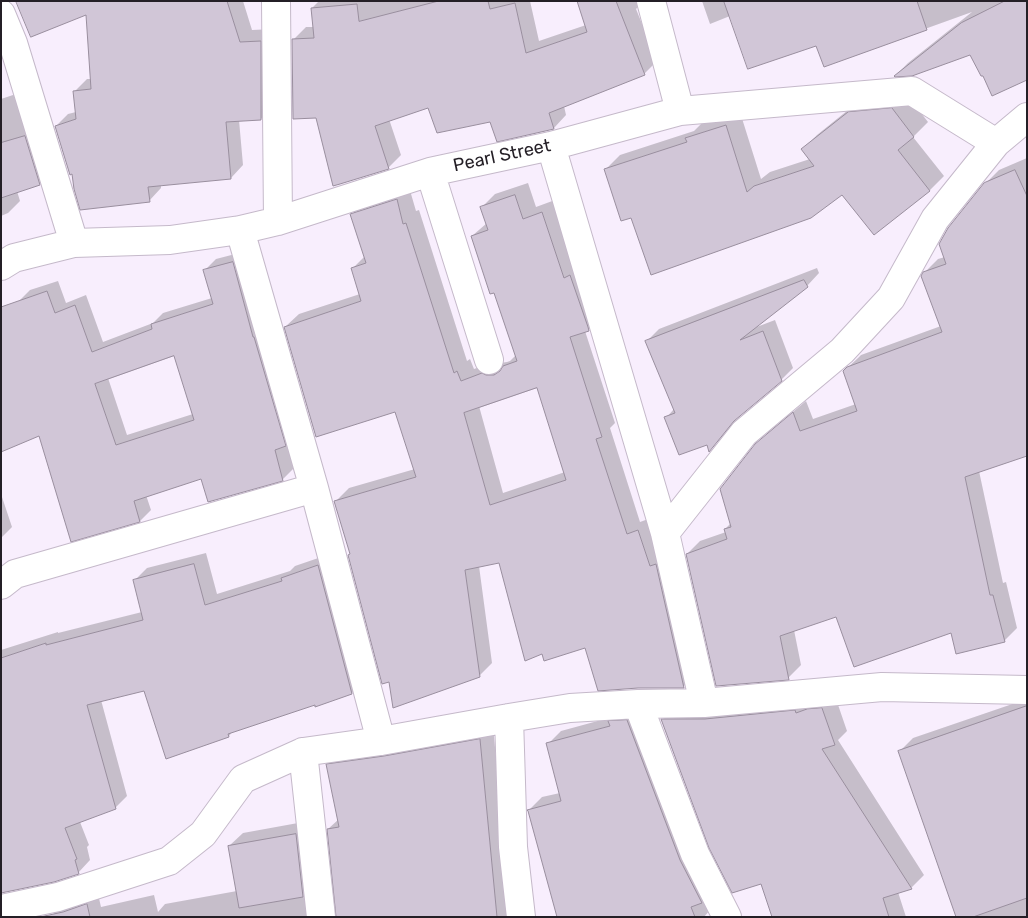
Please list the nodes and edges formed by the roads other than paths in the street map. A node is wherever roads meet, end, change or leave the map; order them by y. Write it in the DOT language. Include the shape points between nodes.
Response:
graph roads {
  1 [pos="276,1"];
  2 [pos="651,1"];
  3 [pos="1,14"];
  4 [pos="680,111"];
  5 [pos="1027,117"];
  6 [pos="996,143"];
  7 [pos="551,146"];
  8 [pos="430,172"];
  9 [pos="278,220"];
  10 [pos="240,230"];
  11 [pos="74,243"];
  12 [pos="1,266"];
  13 [pos="489,360"];
  14 [pos="314,488"];
  15 [pos="665,533"];
  16 [pos="1,585"];
  17 [pos="1027,690"];
  18 [pos="704,702"];
  19 [pos="638,704"];
  20 [pos="509,718"];
  21 [pos="381,741"];
  22 [pos="303,752"];
  23 [pos="1,909"];
  24 [pos="321,917"];
  25 [pos="521,917"];
  26 [pos="727,917"];
  1 -- 9 [label="street"];
  2 -- 4 [label="street"];
  3 -- 11 [label="street" via="13,43"];
  4 -- 6 [label="street, Pearl Street" via="912,91"];
  4 -- 7 [label="street, Pearl Street"];
  5 -- 6 [label="street"];
  6 -- 15 [label="street" via="935,219 891,298 842,351 744,433"];
  7 -- 8 [label="street, Pearl Street"];
  7 -- 15 [label="street"];
  8 -- 9 [label="street, Pearl Street"];
  8 -- 13 [label="street"];
  9 -- 10 [label="street, Pearl Street"];
  10 -- 11 [label="street, Pearl Street" via="170,240"];
  10 -- 14 [label="street"];
  11 -- 12 [label="street, Pearl Street" via="14,258"];
  14 -- 16 [label="street" via="15,574"];
  14 -- 21 [label="street"];
  15 -- 18 [label="street"];
  17 -- 18 [label="street" via="882,687"];
  18 -- 19 [label="street"];
  19 -- 20 [label="street" via="570,708"];
  19 -- 26 [label="street" via="695,854"];
  20 -- 21 [label="street"];
  20 -- 25 [label="street" via="513,847"];
  21 -- 22 [label="street"];
  22 -- 23 [label="street" via="243,779 202,834 169,861 58,897"];
  22 -- 24 [label="street"];
}
